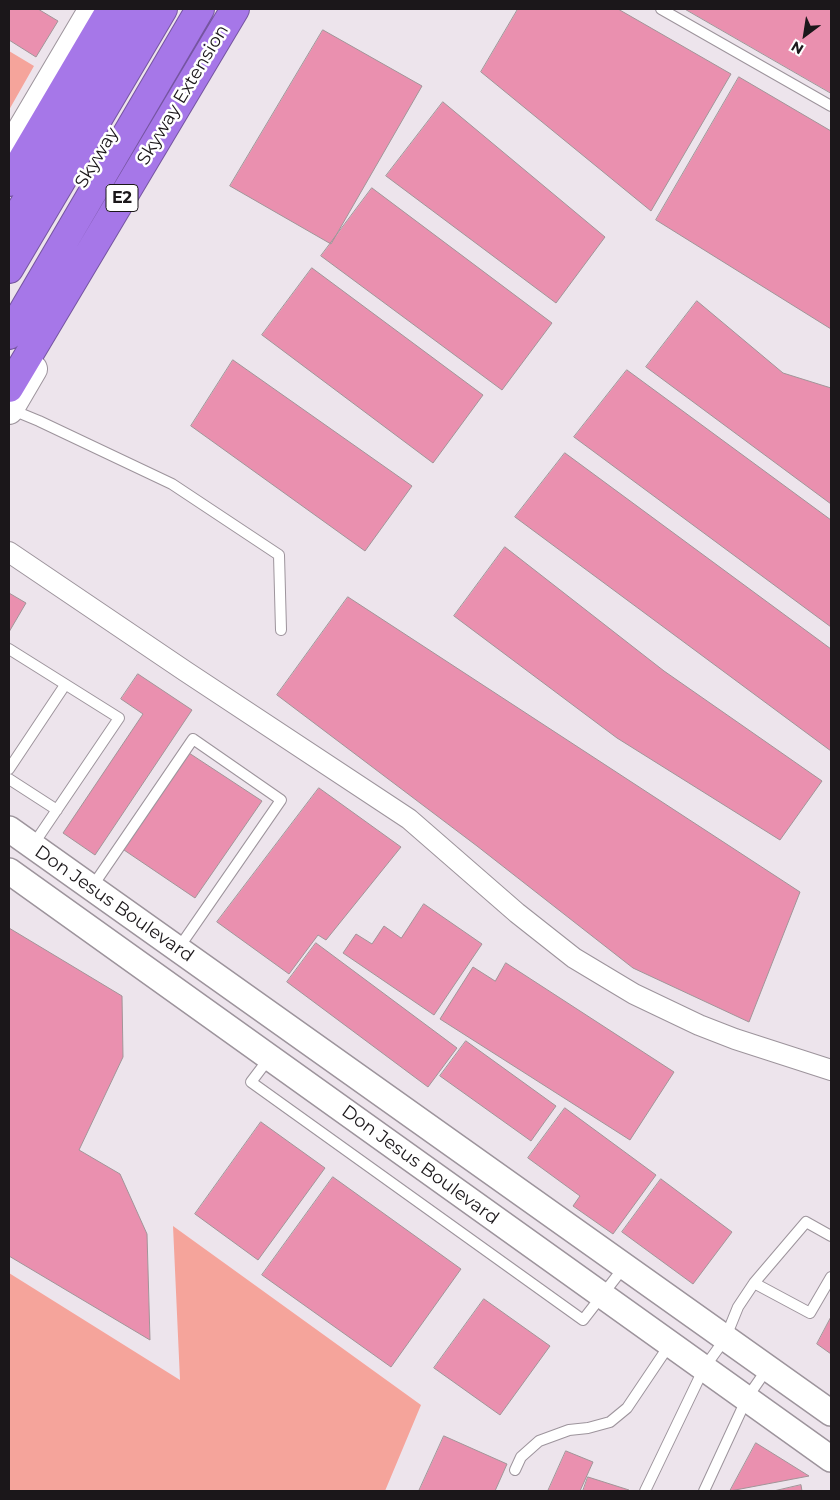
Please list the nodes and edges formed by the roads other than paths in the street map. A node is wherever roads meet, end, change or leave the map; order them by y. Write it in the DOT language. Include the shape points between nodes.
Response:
graph roads {
  1 [pos="93,9"];
  2 [pos="111,9"];
  3 [pos="140,9"];
  4 [pos="163,9"];
  5 [pos="185,9"];
  6 [pos="200,9"];
  7 [pos="235,9"];
  8 [pos="248,9"];
  9 [pos="661,9"];
  10 [pos="831,106"];
  11 [pos="9,151"];
  12 [pos="9,182"];
  13 [pos="9,230"];
  14 [pos="9,269"];
  15 [pos="9,307"];
  16 [pos="9,335"];
  17 [pos="9,402"];
  18 [pos="9,552"];
  19 [pos="281,630"];
  20 [pos="9,650"];
  21 [pos="65,684"];
  22 [pos="9,769"];
  23 [pos="9,779"];
  24 [pos="56,810"];
  25 [pos="9,829"];
  26 [pos="33,845"];
  27 [pos="9,871"];
  28 [pos="92,887"];
  29 [pos="178,949"];
  30 [pos="250,1000"];
  31 [pos="229,1028"];
  32 [pos="831,1070"];
  33 [pos="831,1236"];
  34 [pos="624,1267"];
  35 [pos="831,1277"];
  36 [pos="754,1283"];
  37 [pos="602,1294"];
  38 [pos="725,1339"];
  39 [pos="671,1344"];
  40 [pos="704,1368"];
  41 [pos="767,1369"];
  42 [pos="747,1398"];
  43 [pos="831,1413"];
  44 [pos="831,1459"];
  45 [pos="515,1470"];
  46 [pos="645,1491"];
  47 [pos="704,1491"];
  1 -- 11 [label="main road"];
  2 -- 12 [label="highway"];
  3 -- 13 [label="highway"];
  4 -- 14 [label="highway, Skyway"];
  5 -- 15 [label="highway, Skyway / E2"];
  6 -- 16 [label="highway, E2"];
  7 -- 17 [label="highway, Skyway Extension / E2"];
  8 -- 17 [label="main road"];
  9 -- 10 [label="lane"];
  17 -- 19 [label="lane" via="39,420 172,484 279,555"];
  18 -- 32 [label="street" via="409,819 574,958 634,994 699,1025 735,1040"];
  20 -- 21 [label="lane"];
  21 -- 22 [label="lane"];
  21 -- 24 [label="lane" via="119,718"];
  23 -- 24 [label="lane"];
  24 -- 26 [label="lane"];
  25 -- 26 [label="street, Don Jesus Boulevard"];
  26 -- 28 [label="street, Don Jesus Boulevard"];
  27 -- 31 [label="street, Don Jesus Boulevard"];
  28 -- 29 [label="street, Don Jesus Boulevard"];
  28 -- 29 [label="lane" via="193,739 282,800"];
  29 -- 30 [label="street, Don Jesus Boulevard"];
  30 -- 31 [label="street"];
  30 -- 34 [label="street, Don Jesus Boulevard"];
  31 -- 37 [label="street, Don Jesus Boulevard"];
  33 -- 36 [label="lane" via="806,1222"];
  34 -- 37 [label="lane"];
  34 -- 38 [label="street, Don Jesus Boulevard"];
  35 -- 36 [label="lane" via="810,1313"];
  36 -- 38 [label="lane" via="738,1307"];
  37 -- 39 [label="street, Don Jesus Boulevard"];
  38 -- 40 [label="lane"];
  38 -- 41 [label="street, Don Jesus Boulevard"];
  39 -- 40 [label="street, Don Jesus Boulevard"];
  39 -- 45 [label="lane" via="627,1408 610,1422 569,1430 539,1441 521,1457"];
  40 -- 42 [label="street, Don Jesus Boulevard"];
  40 -- 46 [label="lane"];
  41 -- 42 [label="lane"];
  41 -- 43 [label="street, Don Jesus Boulevard"];
  42 -- 44 [label="street, Don Jesus Boulevard"];
  42 -- 47 [label="lane"];
}
